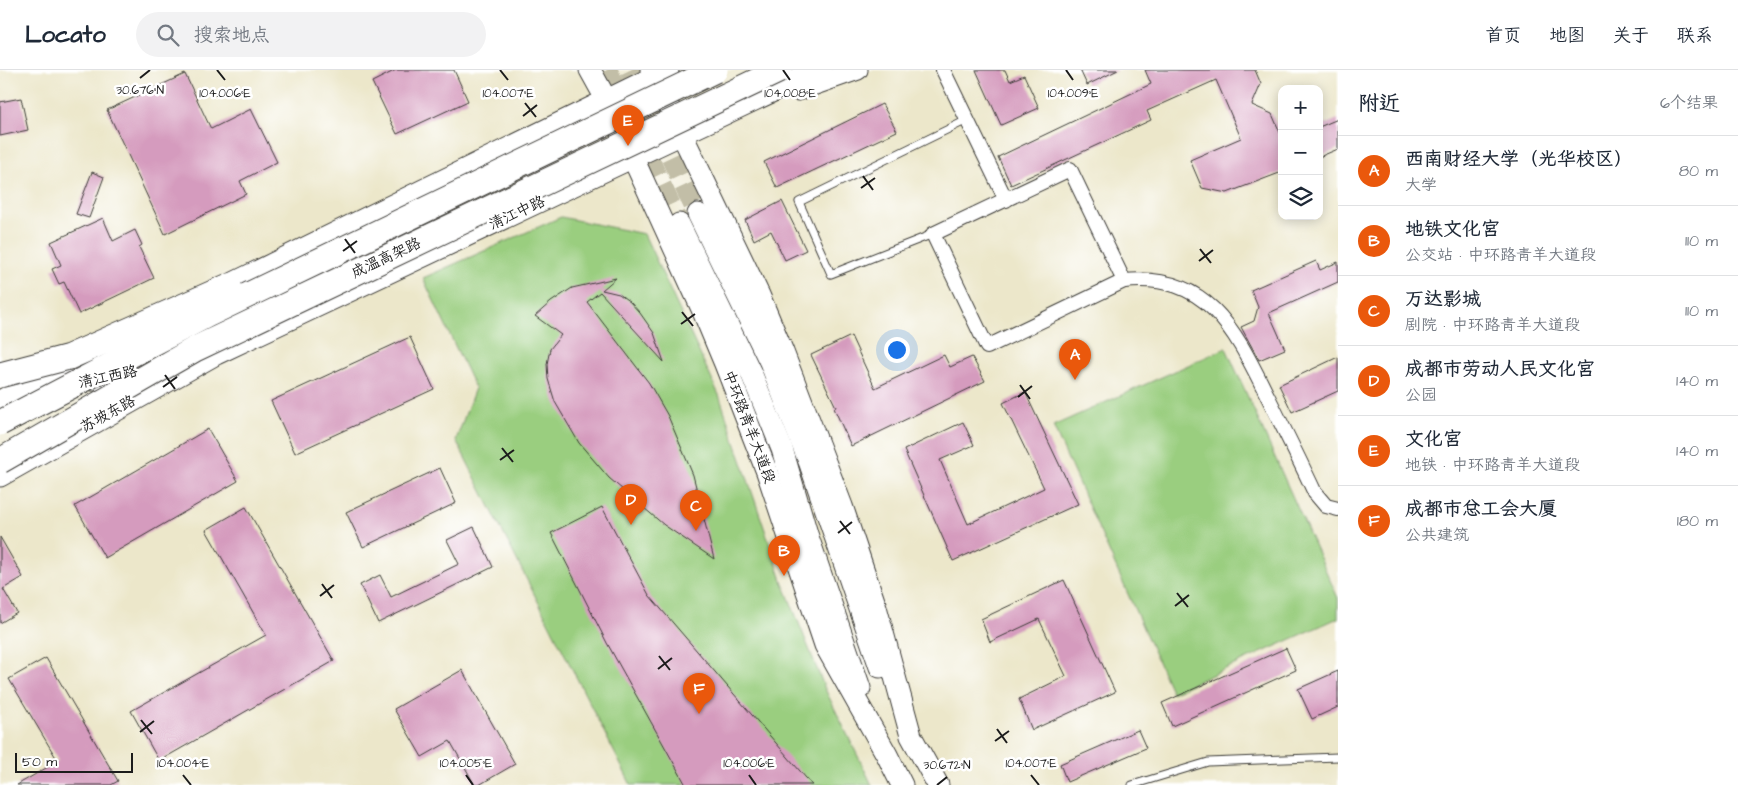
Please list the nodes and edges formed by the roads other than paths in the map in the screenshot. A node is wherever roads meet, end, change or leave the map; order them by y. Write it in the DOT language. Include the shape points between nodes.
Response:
graph roads {
  1 [pos="590,70"];
  2 [pos="716,70"];
  3 [pos="818,70"];
  4 [pos="858,70"];
  5 [pos="943,70"];
  6 [pos="658,72"];
  7 [pos="784,78"];
  8 [pos="606,100"];
  9 [pos="967,120"];
  10 [pos="712,122"];
  11 [pos="682,136"];
  12 [pos="632,158"];
  13 [pos="1006,200"];
  14 [pos="698,214"];
  15 [pos="679,224"];
  16 [pos="933,234"];
  17 [pos="352,245"];
  18 [pos="1124,281"];
  19 [pos="216,354"];
  20 [pos="1,390"];
  21 [pos="0,423"];
  22 [pos="0,461"];
  23 [pos="0,476"];
  24 [pos="1338,509"];
  25 [pos="911,736"];
  26 [pos="887,755"];
  27 [pos="1338,757"];
  28 [pos="902,785"];
  29 [pos="938,785"];
  30 [pos="1132,785"];
  1 -- 8 [label="main road, 中环路青羊大道段"];
  2 -- 17 [label="highway, 成温高架路, bridge"];
  3 -- 7 [label="highway, 成温高架路"];
  4 -- 10 [label="street"];
  5 -- 9 [label="street"];
  6 -- 8 [label="main road"];
  6 -- 11 [label="main road"];
  7 -- 10 [label="main road, 清江中路"];
  7 -- 22 [label="highway, 成温高架路, bridge" via="195,349"];
  8 -- 12 [label="main road, 中环路青羊大道段"];
  8 -- 20 [label="main road, 清江西路" via="102,346"];
  9 -- 13 [label="street"];
  9 -- 16 [label="lane" via="799,202 831,274"];
  10 -- 11 [label="main road, 清江中路"];
  11 -- 12 [label="main road, 清江中路"];
  11 -- 25 [label="main road" via="759,295 810,420 876,607"];
  12 -- 19 [label="main road, 清江中路"];
  12 -- 26 [label="main road, 中环路青羊大道段" via="702,308 747,418 825,646"];
  13 -- 16 [label="street"];
  13 -- 18 [label="street" via="1070,169"];
  14 -- 25 [label="main road" via="770,362 810,464 872,650"];
  15 -- 26 [label="main road" via="752,375 782,449 808,537 869,715"];
  16 -- 18 [label="street" via="987,347"];
  17 -- 20 [label="highway, bridge" via="244,279"];
  17 -- 21 [label="highway, 成温高架路, bridge" via="209,314"];
  18 -- 24 [label="street" via="1146,279 1179,288 1205,301 1229,325 1316,493 1326,506"];
  19 -- 20 [label="main road, 清江西路"];
  19 -- 23 [label="main road, 苏坡东路"];
  25 -- 29 [label="main road"];
  26 -- 28 [label="main road, 中环路青羊大道段"];
  27 -- 30 [label="lane" via="1208,762"];
}
